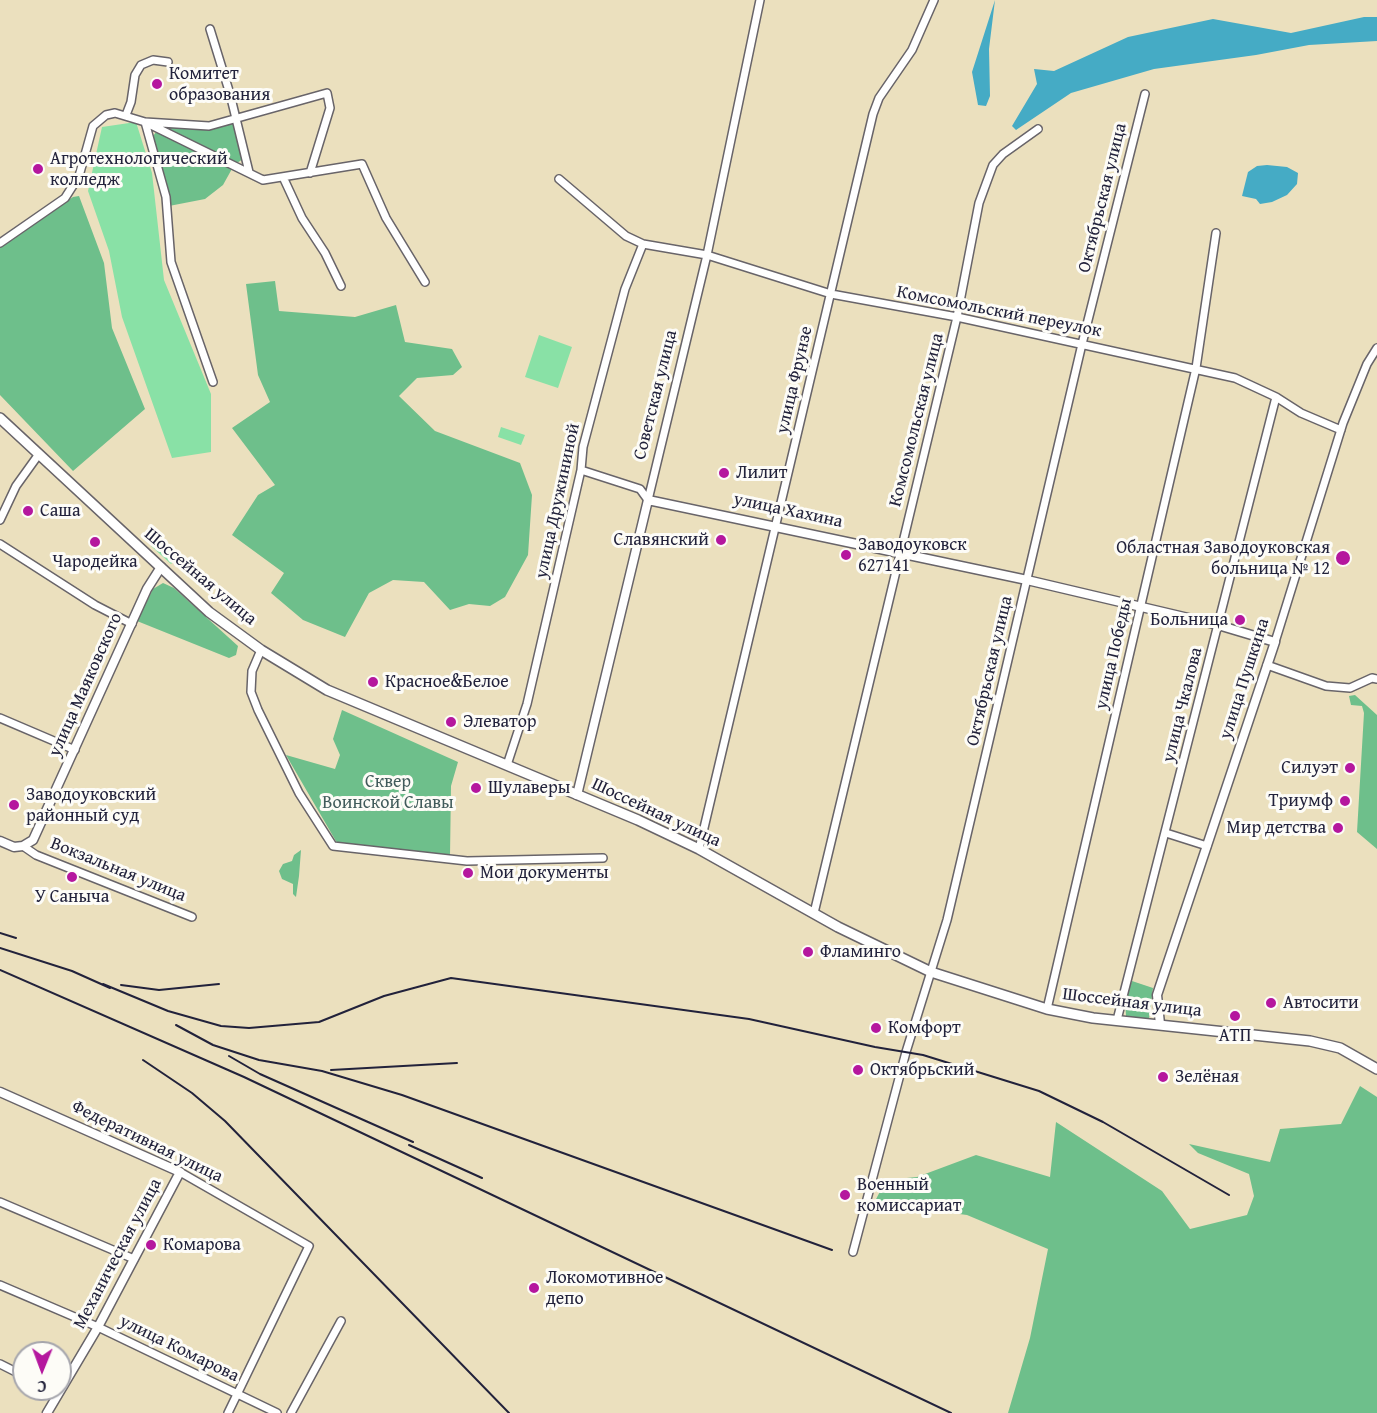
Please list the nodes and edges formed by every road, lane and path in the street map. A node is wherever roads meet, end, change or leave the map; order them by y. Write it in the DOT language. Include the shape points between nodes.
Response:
graph roads {
  1 [pos="760,0"];
  2 [pos="934,0"];
  3 [pos="210,29"];
  4 [pos="168,62"];
  5 [pos="1146,94"];
  6 [pos="126,115"];
  7 [pos="237,119"];
  8 [pos="145,122"];
  9 [pos="1038,129"];
  10 [pos="249,172"];
  11 [pos="310,173"];
  12 [pos="283,177"];
  13 [pos="559,179"];
  14 [pos="1216,233"];
  15 [pos="0,243"];
  16 [pos="643,244"];
  17 [pos="707,255"];
  18 [pos="425,282"];
  19 [pos="341,286"];
  20 [pos="831,294"];
  21 [pos="957,317"];
  22 [pos="1082,344"];
  23 [pos="1377,348"];
  24 [pos="1196,368"];
  25 [pos="213,381"];
  26 [pos="1276,397"];
  27 [pos="0,418"];
  28 [pos="1341,430"];
  29 [pos="39,454"];
  30 [pos="581,470"];
  31 [pos="648,500"];
  32 [pos="0,520"];
  33 [pos="776,525"];
  34 [pos="0,544"];
  35 [pos="901,553"];
  36 [pos="161,567"];
  37 [pos="1027,580"];
  38 [pos="1141,606"];
  39 [pos="132,624"];
  40 [pos="1218,625"];
  41 [pos="1275,642"];
  42 [pos="261,650"];
  43 [pos="1267,665"];
  44 [pos="1377,679"];
  45 [pos="0,718"];
  46 [pos="75,750"];
  47 [pos="507,765"];
  48 [pos="577,795"];
  49 [pos="1166,833"];
  50 [pos="0,841"];
  51 [pos="23,846"];
  52 [pos="1207,846"];
  53 [pos="699,849"];
  54 [pos="603,858"];
  55 [pos="814,913"];
  56 [pos="192,917"];
  57 [pos="931,972"];
  58 [pos="1047,1009"];
  59 [pos="1117,1020"];
  60 [pos="1160,1024"];
  61 [pos="1377,1069"];
  62 [pos="0,1092"];
  63 [pos="180,1172"];
  64 [pos="0,1202"];
  65 [pos="853,1252"];
  66 [pos="134,1259"];
  67 [pos="0,1285"];
  68 [pos="341,1321"];
  69 [pos="98,1327"];
  70 [pos="72,1366"];
  71 [pos="238,1394"];
  72 [pos="228,1413"];
  73 [pos="277,1413"];
  74 [pos="291,1413"];
  1 -- 17 [label="street, Советская улица"];
  2 -- 20 [label="street, улица Фрунзе" via="912,50 879,98"];
  3 -- 7 [label="street"];
  4 -- 6 [label="street" via="153,60 141,65"];
  5 -- 22 [label="street, Октябрьская улица"];
  6 -- 8 [label="street"];
  6 -- 15 [label="street" via="115,113 98,120 74,188"];
  7 -- 8 [label="street" via="209,126"];
  7 -- 10 [label="street"];
  7 -- 11 [label="street" via="327,93 330,108"];
  8 -- 10 [label="street"];
  8 -- 25 [label="street" via="166,197 171,262"];
  9 -- 21 [label="street, Комсомольская улица" via="993,165 979,203"];
  10 -- 12 [label="street" via="263,180"];
  11 -- 12 [label="street"];
  11 -- 18 [label="street" via="362,164 386,218"];
  12 -- 19 [label="street"];
  13 -- 16 [label="street" via="626,236"];
  14 -- 24 [label="street, улица Победы"];
  16 -- 17 [label="street, Комсомольский переулок"];
  16 -- 30 [label="street, улица Дружининой" via="626,289 583,447"];
  17 -- 20 [label="street, Комсомольский переулок"];
  17 -- 31 [label="street, Советская улица"];
  20 -- 21 [label="street, Комсомольский переулок"];
  20 -- 33 [label="street, улица Фрунзе"];
  21 -- 22 [label="street, Комсомольский переулок"];
  21 -- 35 [label="street, Комсомольская улица"];
  22 -- 24 [label="street, Комсомольский переулок"];
  22 -- 37 [label="street, Октябрьская улица"];
  23 -- 28 [label="street, улица Пушкина" via="1367,363"];
  24 -- 26 [label="street, Комсомольский переулок" via="1235,378"];
  24 -- 38 [label="street, улица Победы"];
  26 -- 28 [label="street, Комсомольский переулок"];
  26 -- 40 [label="street, улица Чкалова"];
  27 -- 29 [label="main road, Шоссейная улица"];
  28 -- 41 [label="street, улица Пушкина"];
  29 -- 32 [label="street" via="16,486"];
  29 -- 36 [label="main road, Шоссейная улица"];
  30 -- 31 [label="street, улица Хахина" via="640,489"];
  30 -- 47 [label="street, улица Дружининой" via="526,704"];
  31 -- 33 [label="street, улица Хахина"];
  31 -- 48 [label="street, Советская улица"];
  33 -- 35 [label="street, улица Хахина"];
  33 -- 53 [label="street, улица Фрунзе"];
  34 -- 39 [label="street"];
  35 -- 37 [label="street, улица Хахина"];
  35 -- 55 [label="street, Комсомольская улица"];
  36 -- 39 [label="street, улица Маяковского"];
  36 -- 42 [label="main road, Шоссейная улица" via="209,612"];
  37 -- 38 [label="street, улица Хахина"];
  37 -- 57 [label="street, Октябрьская улица" via="947,920"];
  38 -- 40 [label="street, улица Хахина"];
  38 -- 58 [label="street, улица Победы"];
  39 -- 46 [label="street, улица Маяковского"];
  40 -- 41 [label="street, улица Хахина"];
  40 -- 49 [label="street, улица Чкалова"];
  41 -- 43 [label="street, улица Пушкина"];
  42 -- 47 [label="main road, Шоссейная улица" via="327,690"];
  42 -- 54 [label="street" via="252,671 252,692 258,710 300,793 333,846 467,861"];
  43 -- 44 [label="street" via="1326,686 1350,688"];
  43 -- 52 [label="street, улица Пушкина"];
  45 -- 46 [label="street"];
  46 -- 51 [label="street, улица Маяковского" via="33,840"];
  47 -- 48 [label="main road, Шоссейная улица"];
  48 -- 53 [label="main road, Шоссейная улица"];
  49 -- 52 [label="street"];
  49 -- 59 [label="street, улица Чкалова"];
  50 -- 51 [label="street, Вокзальная улица"];
  51 -- 56 [label="street, Вокзальная улица" via="36,855"];
  52 -- 60 [label="street, улица Пушкина" via="1157,995"];
  53 -- 55 [label="main road, Шоссейная улица"];
  55 -- 57 [label="main road, Шоссейная улица"];
  57 -- 58 [label="main road, Шоссейная улица"];
  57 -- 65 [label="street, Октябрьская улица"];
  58 -- 59 [label="main road, Шоссейная улица"];
  59 -- 60 [label="main road, Шоссейная улица"];
  60 -- 61 [label="main road, Шоссейная улица" via="1310,1041 1340,1048"];
  62 -- 63 [label="street, Федеративная улица"];
  63 -- 66 [label="street, Механическая улица"];
  63 -- 71 [label="street, Федеративная улица" via="309,1246"];
  64 -- 66 [label="street"];
  66 -- 69 [label="street, Механическая улица"];
  67 -- 69 [label="street, улица Комарова"];
  68 -- 74 [label="street"];
  69 -- 70 [label="street, Механическая улица"];
  69 -- 71 [label="street, улица Комарова"];
  71 -- 72 [label="street"];
  71 -- 73 [label="street, улица Комарова"];
}
